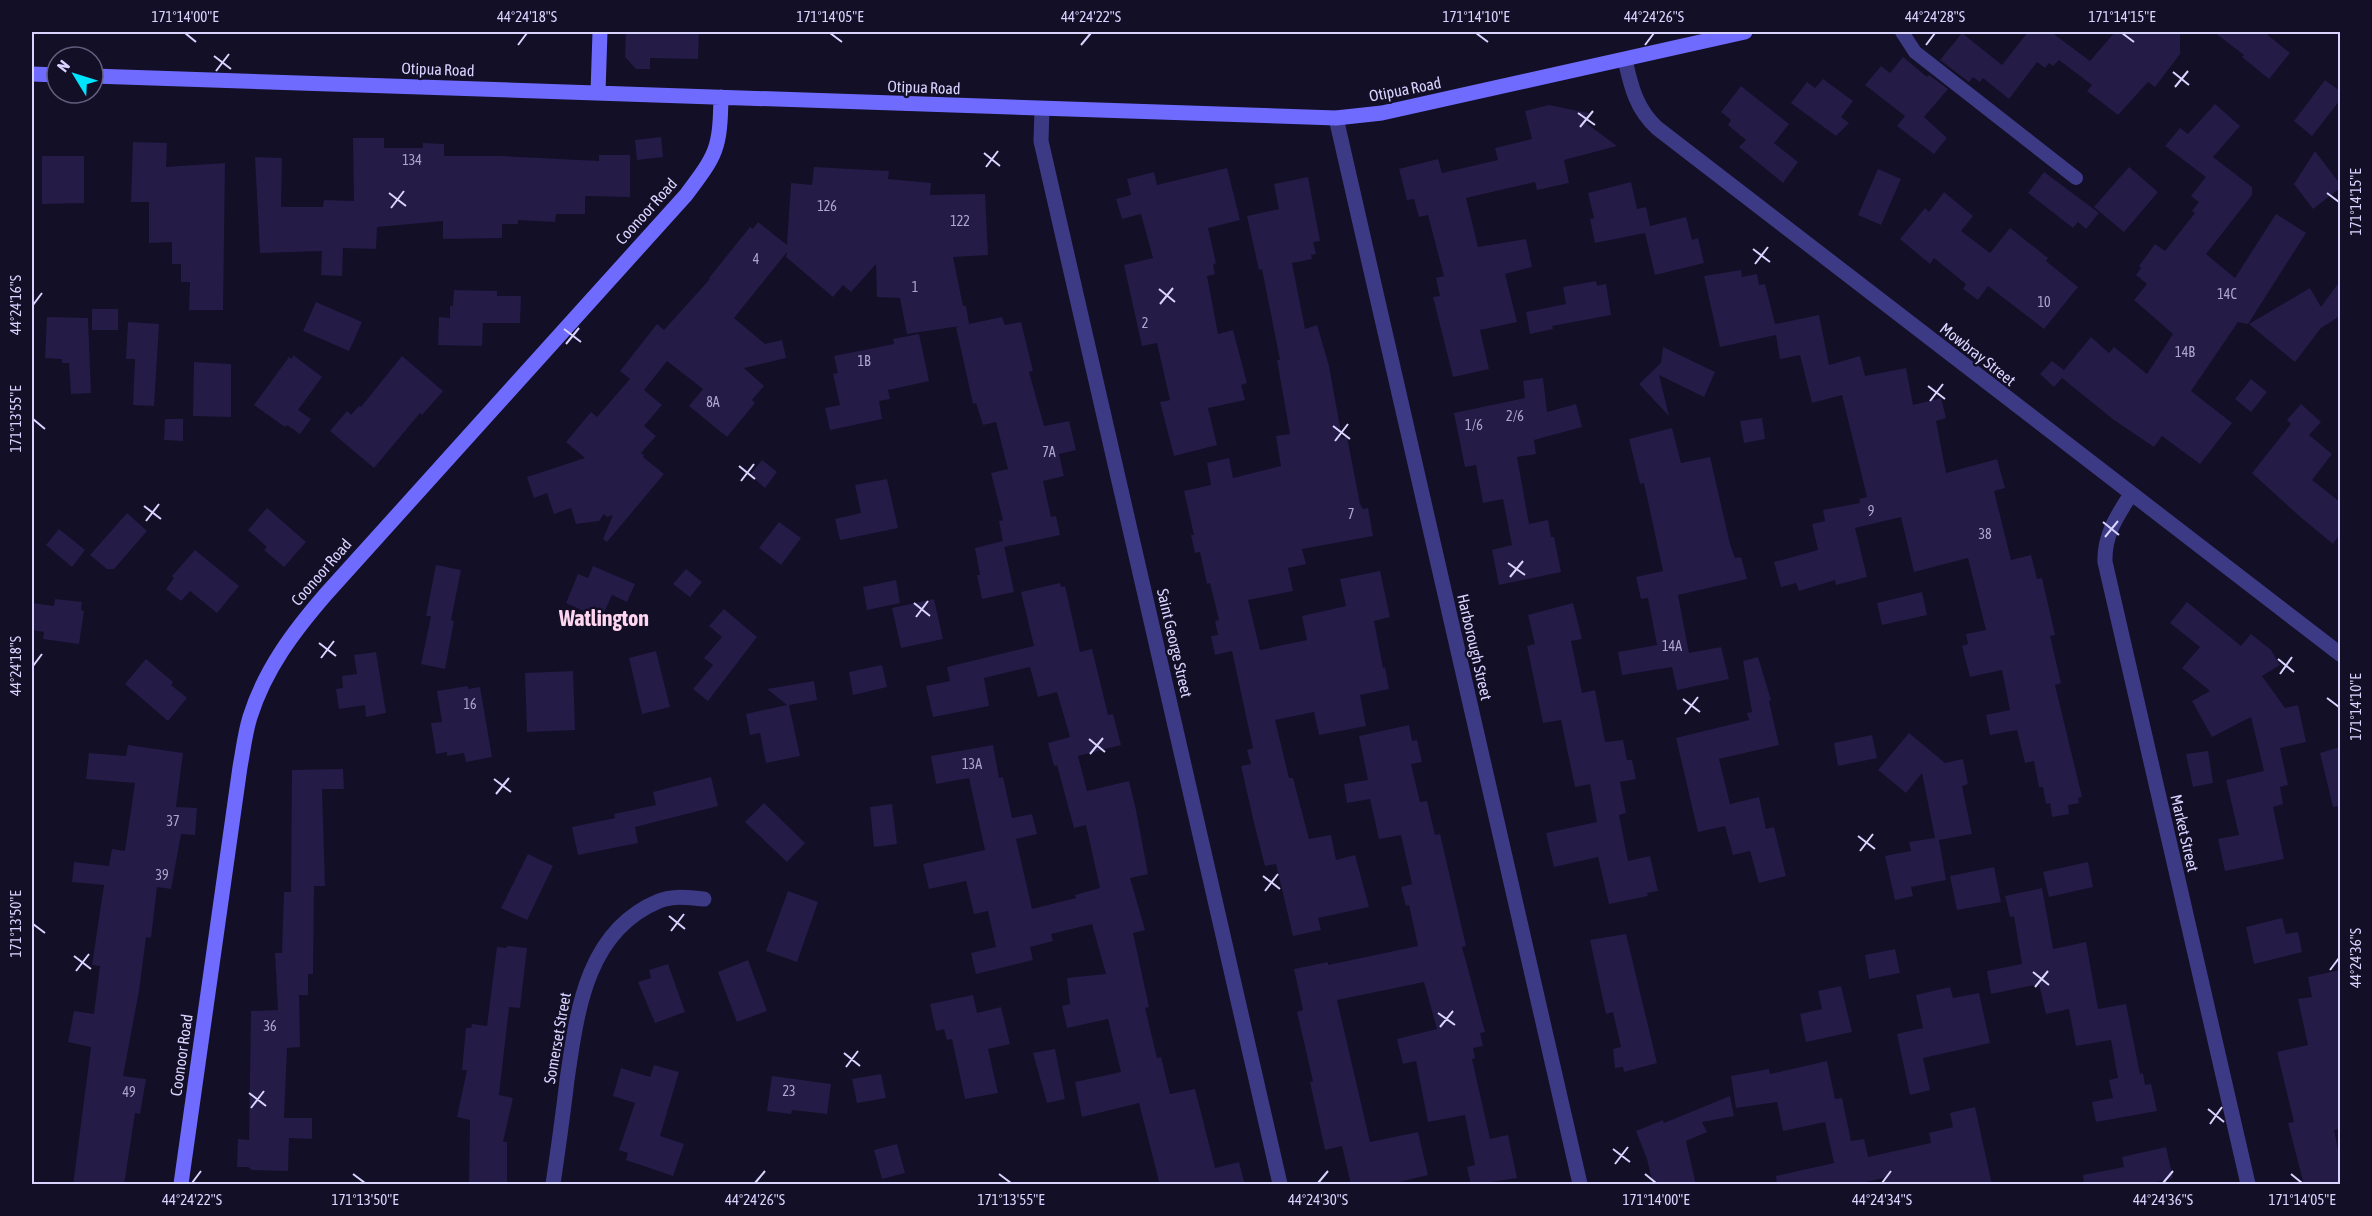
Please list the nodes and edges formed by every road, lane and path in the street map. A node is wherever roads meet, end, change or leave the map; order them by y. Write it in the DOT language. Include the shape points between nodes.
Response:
graph roads {
  1 [pos="600,32"];
  2 [pos="1745,32"];
  3 [pos="1902,32"];
  4 [pos="1625,60"];
  5 [pos="105,76"];
  6 [pos="598,92"];
  7 [pos="722,97"];
  8 [pos="1042,109"];
  9 [pos="1336,117"];
  10 [pos="2076,178"];
  11 [pos="2131,494"];
  12 [pos="2340,654"];
  13 [pos="704,899"];
  14 [pos="181,1185"];
  15 [pos="553,1185"];
  16 [pos="1280,1185"];
  17 [pos="1580,1185"];
  18 [pos="2248,1185"];
  1 -- 6 [label="street"];
  2 -- 4 [label="street, Otipua Road"];
  3 -- 10 [label="lane" via="1915,52"];
  4 -- 9 [label="street, Otipua Road" via="1382,113"];
  4 -- 11 [label="street, Mowbray Street" via="1632,91 1643,114 1657,128"];
  5 -- 6 [label="street, Otipua Road"];
  6 -- 7 [label="street, Otipua Road"];
  7 -- 8 [label="street, Otipua Road"];
  7 -- 14 [label="street, Coonoor Road" via="718,145 696,182 318,602 262,682 249,718 240,767"];
  8 -- 9 [label="street, Otipua Road"];
  8 -- 16 [label="street, Saint George Street" via="1041,141"];
  9 -- 17 [label="street, Harborough Street"];
  11 -- 12 [label="street, Mowbray Street"];
  11 -- 18 [label="street, Market Street" via="2110,528 2105,562"];
  13 -- 15 [label="street, Somerset Street" via="681,897 660,901 631,917 601,952 582,994"];
}
